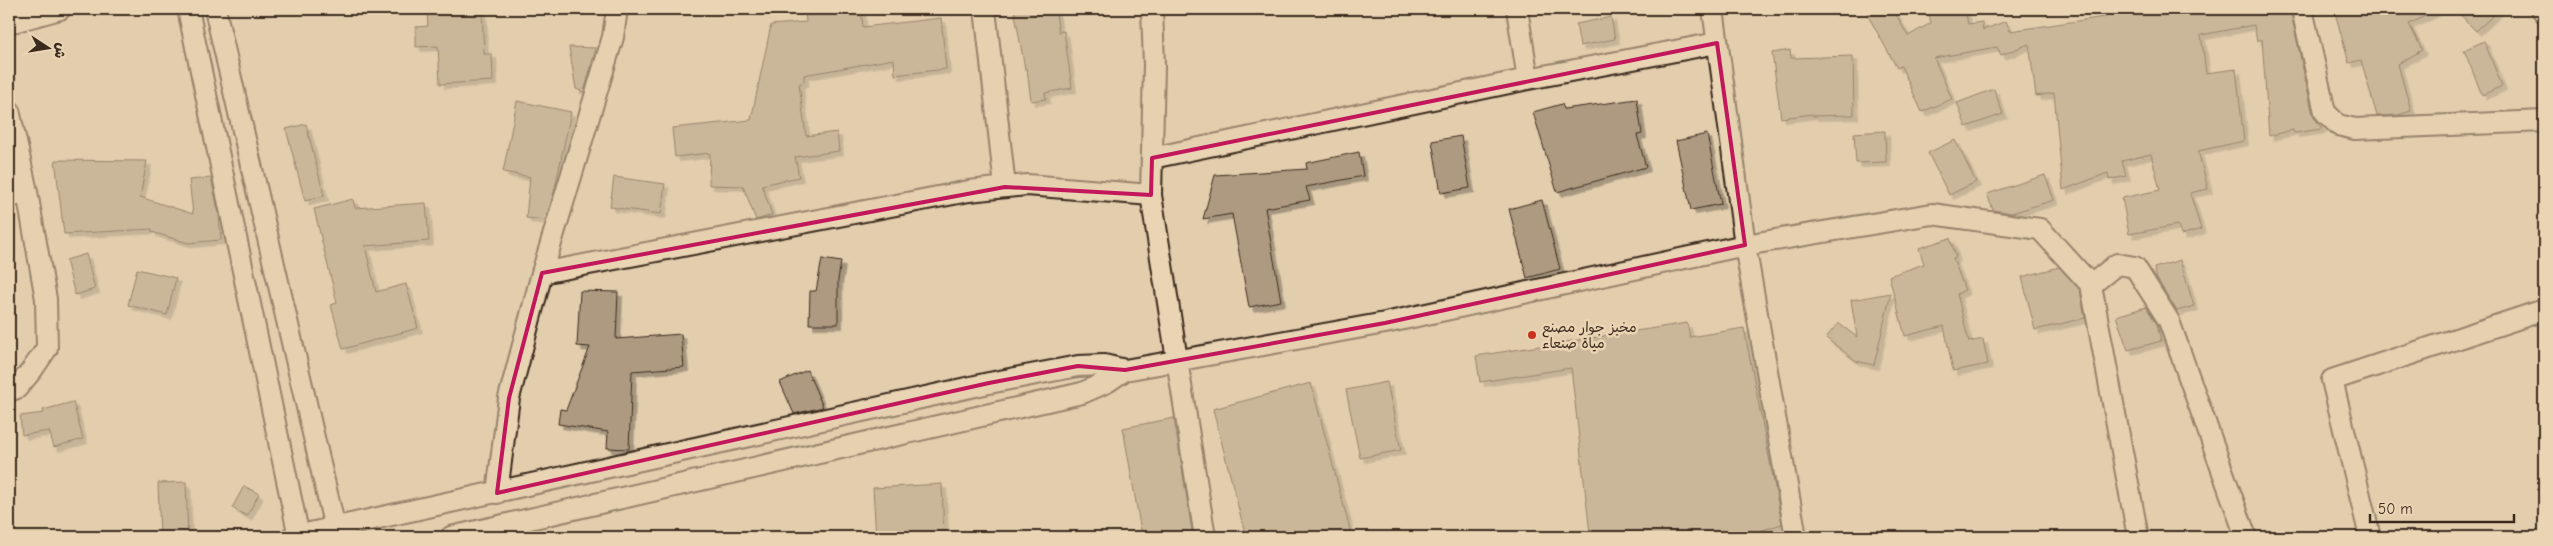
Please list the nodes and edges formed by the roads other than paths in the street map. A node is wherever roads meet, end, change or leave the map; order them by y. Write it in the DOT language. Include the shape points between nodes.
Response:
graph roads {
  1 [pos="60,9"];
  2 [pos="188,9"];
  3 [pos="215,9"];
  4 [pos="617,9"];
  5 [pos="986,9"];
  6 [pos="1152,9"];
  7 [pos="1517,9"];
  8 [pos="1712,9"];
  9 [pos="2302,9"];
  10 [pos="2542,9"];
  11 [pos="2544,12"];
  12 [pos="9,23"];
  13 [pos="1717,43"];
  14 [pos="1528,79"];
  15 [pos="9,110"];
  16 [pos="2544,121"];
  17 [pos="1152,158"];
  18 [pos="1005,187"];
  19 [pos="18,195"];
  20 [pos="1151,195"];
  21 [pos="1745,246"];
  22 [pos="542,273"];
  23 [pos="2091,285"];
  24 [pos="2544,310"];
  25 [pos="1178,360"];
  26 [pos="1125,370"];
  27 [pos="9,391"];
  28 [pos="497,492"];
  29 [pos="336,532"];
  30 [pos="297,537"];
  31 [pos="451,537"];
  32 [pos="1205,537"];
  33 [pos="1796,537"];
  34 [pos="2138,537"];
  35 [pos="2246,537"];
  36 [pos="2370,537"];
  1 -- 12 [label="street"];
  2 -- 30 [label="street"];
  3 -- 29 [label="street"];
  4 -- 22 [label="street" via="613,37"];
  5 -- 18 [label="street"];
  6 -- 17 [label="street"];
  7 -- 14 [label="street"];
  8 -- 13 [label="street"];
  9 -- 16 [label="street" via="2326,112 2338,125 2355,129"];
  10 -- 11 [label="street"];
  13 -- 14 [label="street"];
  13 -- 21 [label="street"];
  14 -- 17 [label="street"];
  15 -- 19 [label="street"];
  17 -- 20 [label="street"];
  18 -- 20 [label="street" via="1027,185"];
  18 -- 22 [label="street" via="969,191"];
  19 -- 27 [label="street" via="46,298 47,348 22,382"];
  20 -- 25 [label="street"];
  21 -- 23 [label="street" via="1932,214 2040,228"];
  21 -- 25 [label="street" via="1385,324"];
  21 -- 33 [label="street"];
  22 -- 28 [label="street" via="509,398"];
  23 -- 34 [label="street"];
  23 -- 35 [label="street" via="2117,264 2135,267 2169,320"];
  24 -- 36 [label="street" via="2332,380"];
  25 -- 26 [label="street"];
  25 -- 32 [label="street"];
  26 -- 28 [label="street" via="1104,365 1078,366"];
  26 -- 31 [label="street" via="1082,393"];
  28 -- 29 [label="street"];
  29 -- 30 [label="street"];
}
